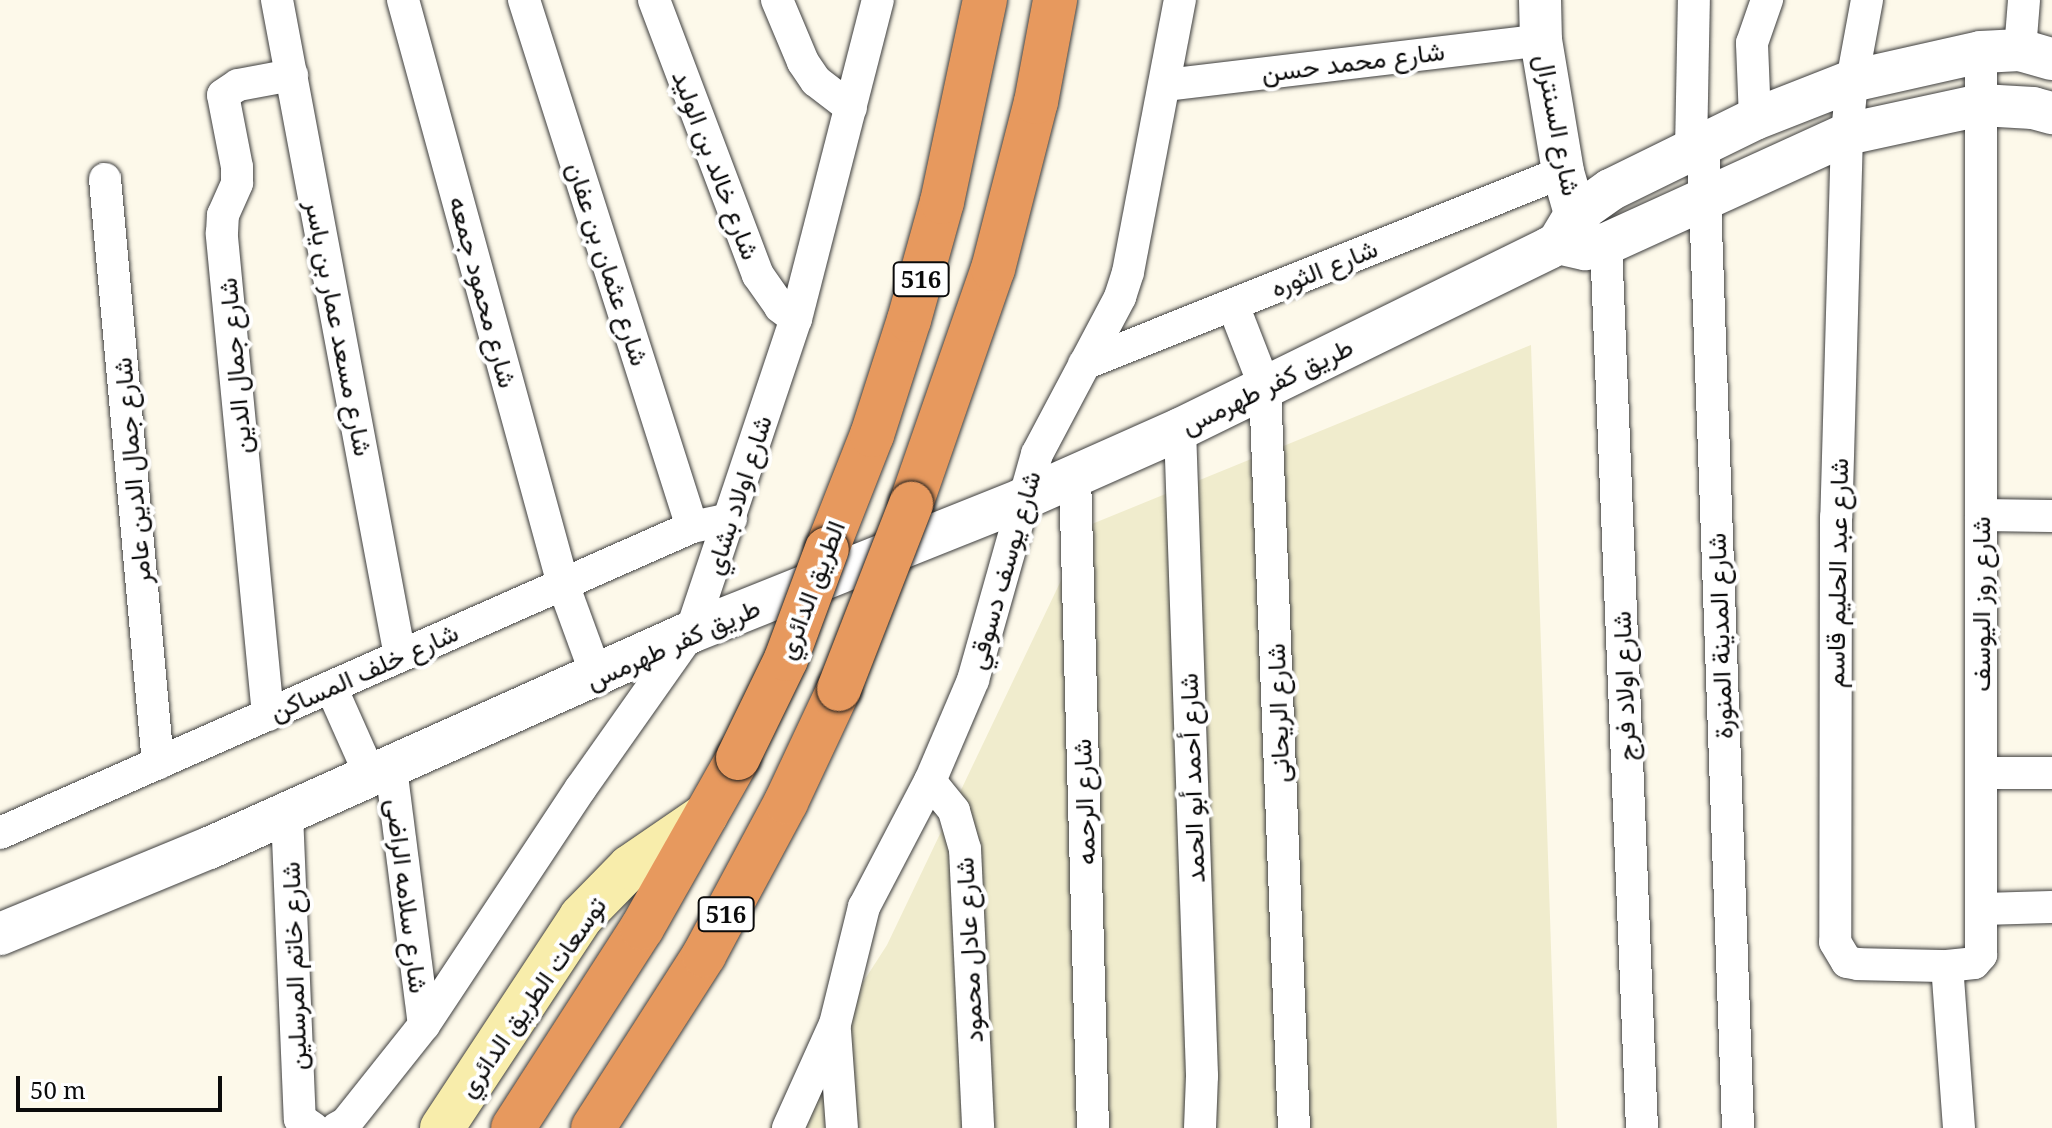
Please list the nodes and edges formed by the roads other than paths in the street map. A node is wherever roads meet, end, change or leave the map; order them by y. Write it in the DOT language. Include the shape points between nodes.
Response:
graph roads {
  1 [pos="277,0"];
  2 [pos="403,0"];
  3 [pos="524,0"];
  4 [pos="654,0"];
  5 [pos="777,0"];
  6 [pos="878,0"];
  7 [pos="985,0"];
  8 [pos="1055,0"];
  9 [pos="1180,0"];
  10 [pos="1694,0"];
  11 [pos="1767,0"];
  12 [pos="1867,0"];
  13 [pos="2024,0"];
  14 [pos="1540,20"];
  15 [pos="2018,54"];
  16 [pos="292,75"];
  17 [pos="1852,81"];
  18 [pos="1166,85"];
  19 [pos="1981,105"];
  20 [pos="851,108"];
  21 [pos="2052,113"];
  22 [pos="1755,119"];
  23 [pos="1847,134"];
  24 [pos="1697,147"];
  25 [pos="1563,172"];
  26 [pos="105,179"];
  27 [pos="1704,198"];
  28 [pos="1581,238"];
  29 [pos="1233,305"];
  30 [pos="796,319"];
  31 [pos="1084,364"];
  32 [pos="1265,387"];
  33 [pos="1180,429"];
  34 [pos="1075,476"];
  35 [pos="1023,499"];
  36 [pos="1981,515"];
  37 [pos="2052,516"];
  38 [pos="731,519"];
  39 [pos="692,527"];
  40 [pos="563,584"];
  41 [pos="691,632"];
  42 [pos="400,656"];
  43 [pos="597,677"];
  44 [pos="331,687"];
  45 [pos="268,715"];
  46 [pos="158,764"];
  47 [pos="381,772"];
  48 [pos="1981,773"];
  49 [pos="2052,773"];
  50 [pos="930,781"];
  51 [pos="287,814"];
  52 [pos="706,815"];
  53 [pos="0,833"];
  54 [pos="2052,907"];
  55 [pos="1982,909"];
  56 [pos="0,934"];
  57 [pos="1947,966"];
  58 [pos="835,1024"];
  59 [pos="424,1025"];
  60 [pos="306,1123"];
  61 [pos="337,1128"];
  62 [pos="442,1128"];
  63 [pos="513,1128"];
  64 [pos="593,1128"];
  65 [pos="788,1128"];
  66 [pos="842,1128"];
  67 [pos="978,1128"];
  68 [pos="1093,1128"];
  69 [pos="1200,1128"];
  70 [pos="1294,1128"];
  71 [pos="1642,1128"];
  72 [pos="1738,1128"];
  73 [pos="1959,1128"];
  1 -- 16 [label="street, شارع مسعد عمار بن ياسر"];
  2 -- 40 [label="street, شارع محمود جمعه"];
  3 -- 39 [label="street, شارع عثمان بن عفان"];
  4 -- 30 [label="street, شارع خالد بن الوليد" via="758,275 780,307"];
  5 -- 20 [label="street" via="816,81"];
  6 -- 20 [label="street, شارع اولاد بشاي"];
  7 -- 52 [label="highway, الطريق الدائري / 516, bridge" via="949,173 872,435 789,651"];
  8 -- 64 [label="highway, 516, bridge" via="1036,102 993,269 839,689 704,955"];
  9 -- 18 [label="street, شارع يوسف دسوقي"];
  10 -- 24 [label="street, شارع المدينة المنورة"];
  11 -- 22 [label="street" via="1752,43"];
  12 -- 17 [label="street, شارع عبد الحليم قاسم"];
  13 -- 15 [label="street, شارع روز اليوسف"];
  14 -- 18 [label="street, شارع محمد حسن"];
  14 -- 25 [label="street, شارع السنترال"];
  15 -- 17 [label="street, طريق كفر طهرمس"];
  15 -- 19 [label="street, شارع روز اليوسف"];
  16 -- 42 [label="street, شارع مسعد عمار بن ياسر"];
  16 -- 45 [label="street, شارع جمال الدين" via="238,85 223,95 237,183 223,215 222,233"];
  17 -- 22 [label="street, طريق كفر طهرمس"];
  17 -- 23 [label="street, شارع عبد الحليم قاسم"];
  18 -- 31 [label="street, شارع يوسف دسوقي" via="1128,272 1110,320"];
  19 -- 21 [label="street, طريق كفر طهرمس"];
  19 -- 23 [label="street, طريق كفر طهرمس"];
  19 -- 36 [label="street, شارع روز اليوسف"];
  20 -- 30 [label="street, شارع اولاد بشاي"];
  22 -- 24 [label="street, طريق كفر طهرمس"];
  23 -- 27 [label="street, طريق كفر طهرمس"];
  23 -- 57 [label="street, شارع عبد الحليم قاسم" via="1836,517 1835,942 1847,962"];
  24 -- 27 [label="street, شارع المدينة المنورة"];
  24 -- 28 [label="street, طريق كفر طهرمس" via="1610,190"];
  25 -- 28 [label="street, شارع السنترال"];
  25 -- 29 [label="street, شارع الثوره"];
  26 -- 46 [label="street, شارع جمال الدين عامر"];
  27 -- 28 [label="street, طريق كفر طهرمس"];
  27 -- 72 [label="street, شارع المدينة المنورة"];
  28 -- 32 [label="street, طريق كفر طهرمس"];
  28 -- 71 [label="street, شارع اولاد فرج"];
  29 -- 31 [label="street, شارع الثوره"];
  29 -- 32 [label="street, شارع الريحانى"];
  30 -- 38 [label="street, شارع اولاد بشاي"];
  31 -- 35 [label="street, شارع يوسف دسوقي" via="1050,423"];
  32 -- 33 [label="street, طريق كفر طهرمس"];
  32 -- 70 [label="street, شارع الريحانى"];
  33 -- 34 [label="street, طريق كفر طهرمس"];
  33 -- 69 [label="street, شارع أحمد أبو الحمد"];
  34 -- 35 [label="street, طريق كفر طهرمس"];
  34 -- 68 [label="street, شارع الرحمه"];
  35 -- 41 [label="street, طريق كفر طهرمس"];
  35 -- 50 [label="street, شارع يوسف دسوقي" via="973,680"];
  36 -- 37 [label="street"];
  36 -- 48 [label="street, شارع روز اليوسف"];
  38 -- 39 [label="street, شارع خلف المساكن"];
  38 -- 41 [label="street, شارع اولاد بشاي"];
  39 -- 40 [label="street, شارع خلف المساكن"];
  40 -- 42 [label="street, شارع خلف المساكن"];
  40 -- 43 [label="street, شارع محمود جمعه"];
  41 -- 43 [label="street, طريق كفر طهرمس"];
  41 -- 59 [label="street, شارع اولاد بشاي"];
  42 -- 44 [label="street, شارع خلف المساكن"];
  43 -- 47 [label="street, طريق كفر طهرمس"];
  44 -- 45 [label="street, شارع خلف المساكن"];
  44 -- 47 [label="street, شارع سلامه الراضى"];
  45 -- 46 [label="street, شارع خلف المساكن"];
  46 -- 53 [label="street, شارع خلف المساكن"];
  47 -- 51 [label="street, طريق كفر طهرمس"];
  47 -- 59 [label="street, شارع سلامه الراضى"];
  48 -- 49 [label="street"];
  48 -- 55 [label="street, شارع روز اليوسف"];
  50 -- 58 [label="street, شارع يوسف دسوقي" via="864,907"];
  50 -- 67 [label="street, شارع عادل محمود" via="954,811 965,849"];
  51 -- 56 [label="street, طريق كفر طهرمس"];
  51 -- 60 [label="street, شارع خاتم المرسلين"];
  52 -- 62 [label="main road, توسعات الطريق الدائري" via="630,867 581,917"];
  52 -- 63 [label="highway, الطريق الدائري / 516" via="642,928"];
  54 -- 55 [label="street"];
  55 -- 57 [label="street, شارع روز اليوسف" via="1981,955 1974,963"];
  57 -- 73 [label="street"];
  58 -- 65 [label="street, شارع يوسف دسوقي"];
  58 -- 66 [label="street"];
  59 -- 61 [label="street, شارع اولاد بشاي"];
}
